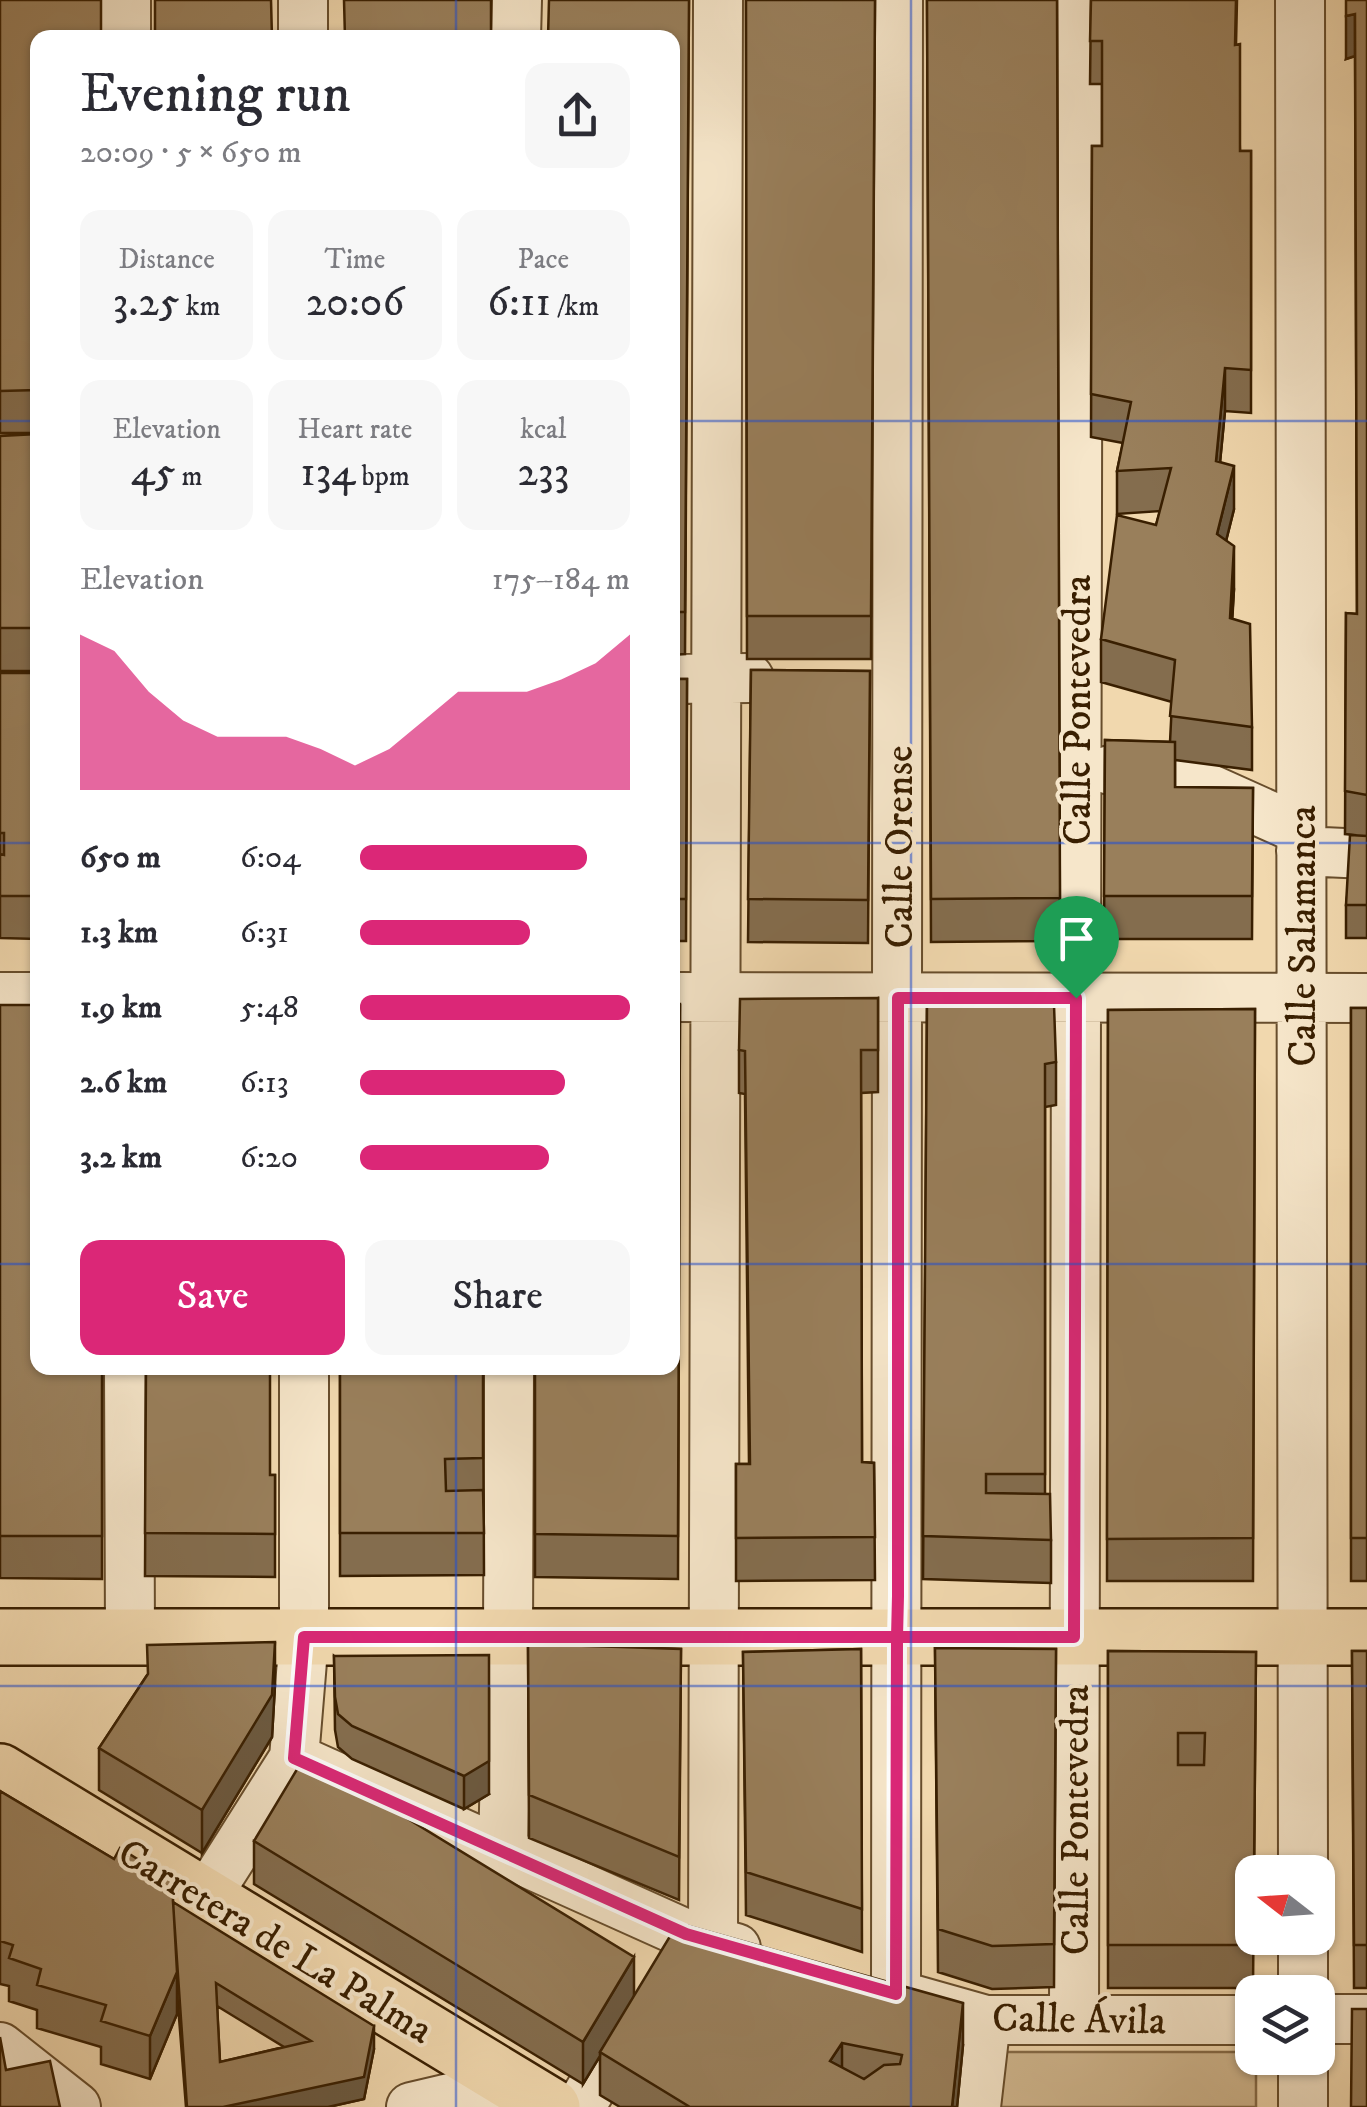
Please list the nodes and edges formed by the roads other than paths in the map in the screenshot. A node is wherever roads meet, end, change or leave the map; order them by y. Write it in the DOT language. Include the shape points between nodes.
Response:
graph roads {
  1 [pos="126,0"];
  2 [pos="304,0"];
  3 [pos="516,0"];
  4 [pos="718,0"];
  5 [pos="898,0"];
  6 [pos="1078,0"];
  7 [pos="1300,0"];
  8 [pos="126,30"];
  9 [pos="304,30"];
  10 [pos="516,30"];
  11 [pos="694,678"];
  12 [pos="789,678"];
  13 [pos="1076,769"];
  14 [pos="1301,841"];
  15 [pos="1367,854"];
  16 [pos="0,997"];
  17 [pos="30,997"];
  18 [pos="694,998"];
  19 [pos="898,998"];
  20 [pos="1076,998"];
  21 [pos="1302,998"];
  22 [pos="1367,998"];
  23 [pos="130,1375"];
  24 [pos="304,1375"];
  25 [pos="509,1375"];
  26 [pos="2,1637"];
  27 [pos="130,1637"];
  28 [pos="304,1637"];
  29 [pos="508,1637"];
  30 [pos="897,1637"];
  31 [pos="1074,1637"];
  32 [pos="715,1638"];
  33 [pos="1303,1638"];
  34 [pos="1367,1638"];
  35 [pos="294,1758"];
  36 [pos="0,1772"];
  37 [pos="503,1852"];
  38 [pos="1303,1855"];
  39 [pos="206,1897"];
  40 [pos="680,1956"];
  41 [pos="768,1958"];
  42 [pos="878,1989"];
  43 [pos="1335,2019"];
  44 [pos="986,2020"];
  45 [pos="1074,2020"];
  46 [pos="1235,2020"];
  47 [pos="1367,2020"];
  48 [pos="0,2047"];
  49 [pos="1303,2075"];
  50 [pos="496,2090"];
  51 [pos="76,2107"];
  52 [pos="411,2107"];
  53 [pos="552,2107"];
  54 [pos="580,2107"];
  55 [pos="976,2107"];
  56 [pos="1303,2107"];
  1 -- 8 [label="street"];
  2 -- 9 [label="street"];
  3 -- 10 [label="street"];
  4 -- 11 [label="street"];
  5 -- 19 [label="street, Calle Orense" via="879,677"];
  6 -- 13 [label="street, Calle Pontevedra"];
  7 -- 14 [label="street, Calle Salamanca"];
  11 -- 12 [label="street"];
  11 -- 18 [label="street"];
  13 -- 14 [label="street" via="1170,772"];
  13 -- 20 [label="street, Calle Pontevedra"];
  14 -- 15 [label="street"];
  14 -- 21 [label="street, Calle Salamanca"];
  16 -- 17 [label="street"];
  18 -- 19 [label="street"];
  18 -- 32 [label="street"];
  19 -- 20 [label="street"];
  19 -- 30 [label="street, Calle Orense"];
  20 -- 21 [label="street"];
  20 -- 31 [label="street, Calle Pontevedra"];
  21 -- 22 [label="street"];
  21 -- 33 [label="street, Calle Salamanca"];
  23 -- 27 [label="street"];
  24 -- 28 [label="street"];
  25 -- 29 [label="street"];
  26 -- 27 [label="main road"];
  27 -- 28 [label="main road"];
  28 -- 29 [label="main road"];
  28 -- 35 [label="street"];
  29 -- 32 [label="main road"];
  29 -- 37 [label="street"];
  30 -- 31 [label="main road"];
  30 -- 32 [label="main road"];
  30 -- 42 [label="street, Calle Orense"];
  31 -- 33 [label="main road"];
  31 -- 45 [label="street, Calle Pontevedra"];
  32 -- 40 [label="street"];
  33 -- 34 [label="main road"];
  33 -- 38 [label="street, Calle Salamanca"];
  35 -- 37 [label="street"];
  35 -- 39 [label="street"];
  36 -- 39 [label="main road, Carretera de La Palma"];
  37 -- 40 [label="street"];
  39 -- 50 [label="main road, Carretera de La Palma"];
  40 -- 41 [label="street"];
  40 -- 54 [label="street"];
  42 -- 44 [label="street, Calle Ávila"];
  43 -- 47 [label="street"];
  44 -- 45 [label="street, Calle Ávila"];
  44 -- 55 [label="street"];
  45 -- 46 [label="street, Calle Ávila"];
  48 -- 51 [label="street"];
  49 -- 56 [label="street"];
  50 -- 52 [label="street"];
  50 -- 53 [label="main road, Carretera de La Palma"];
}
